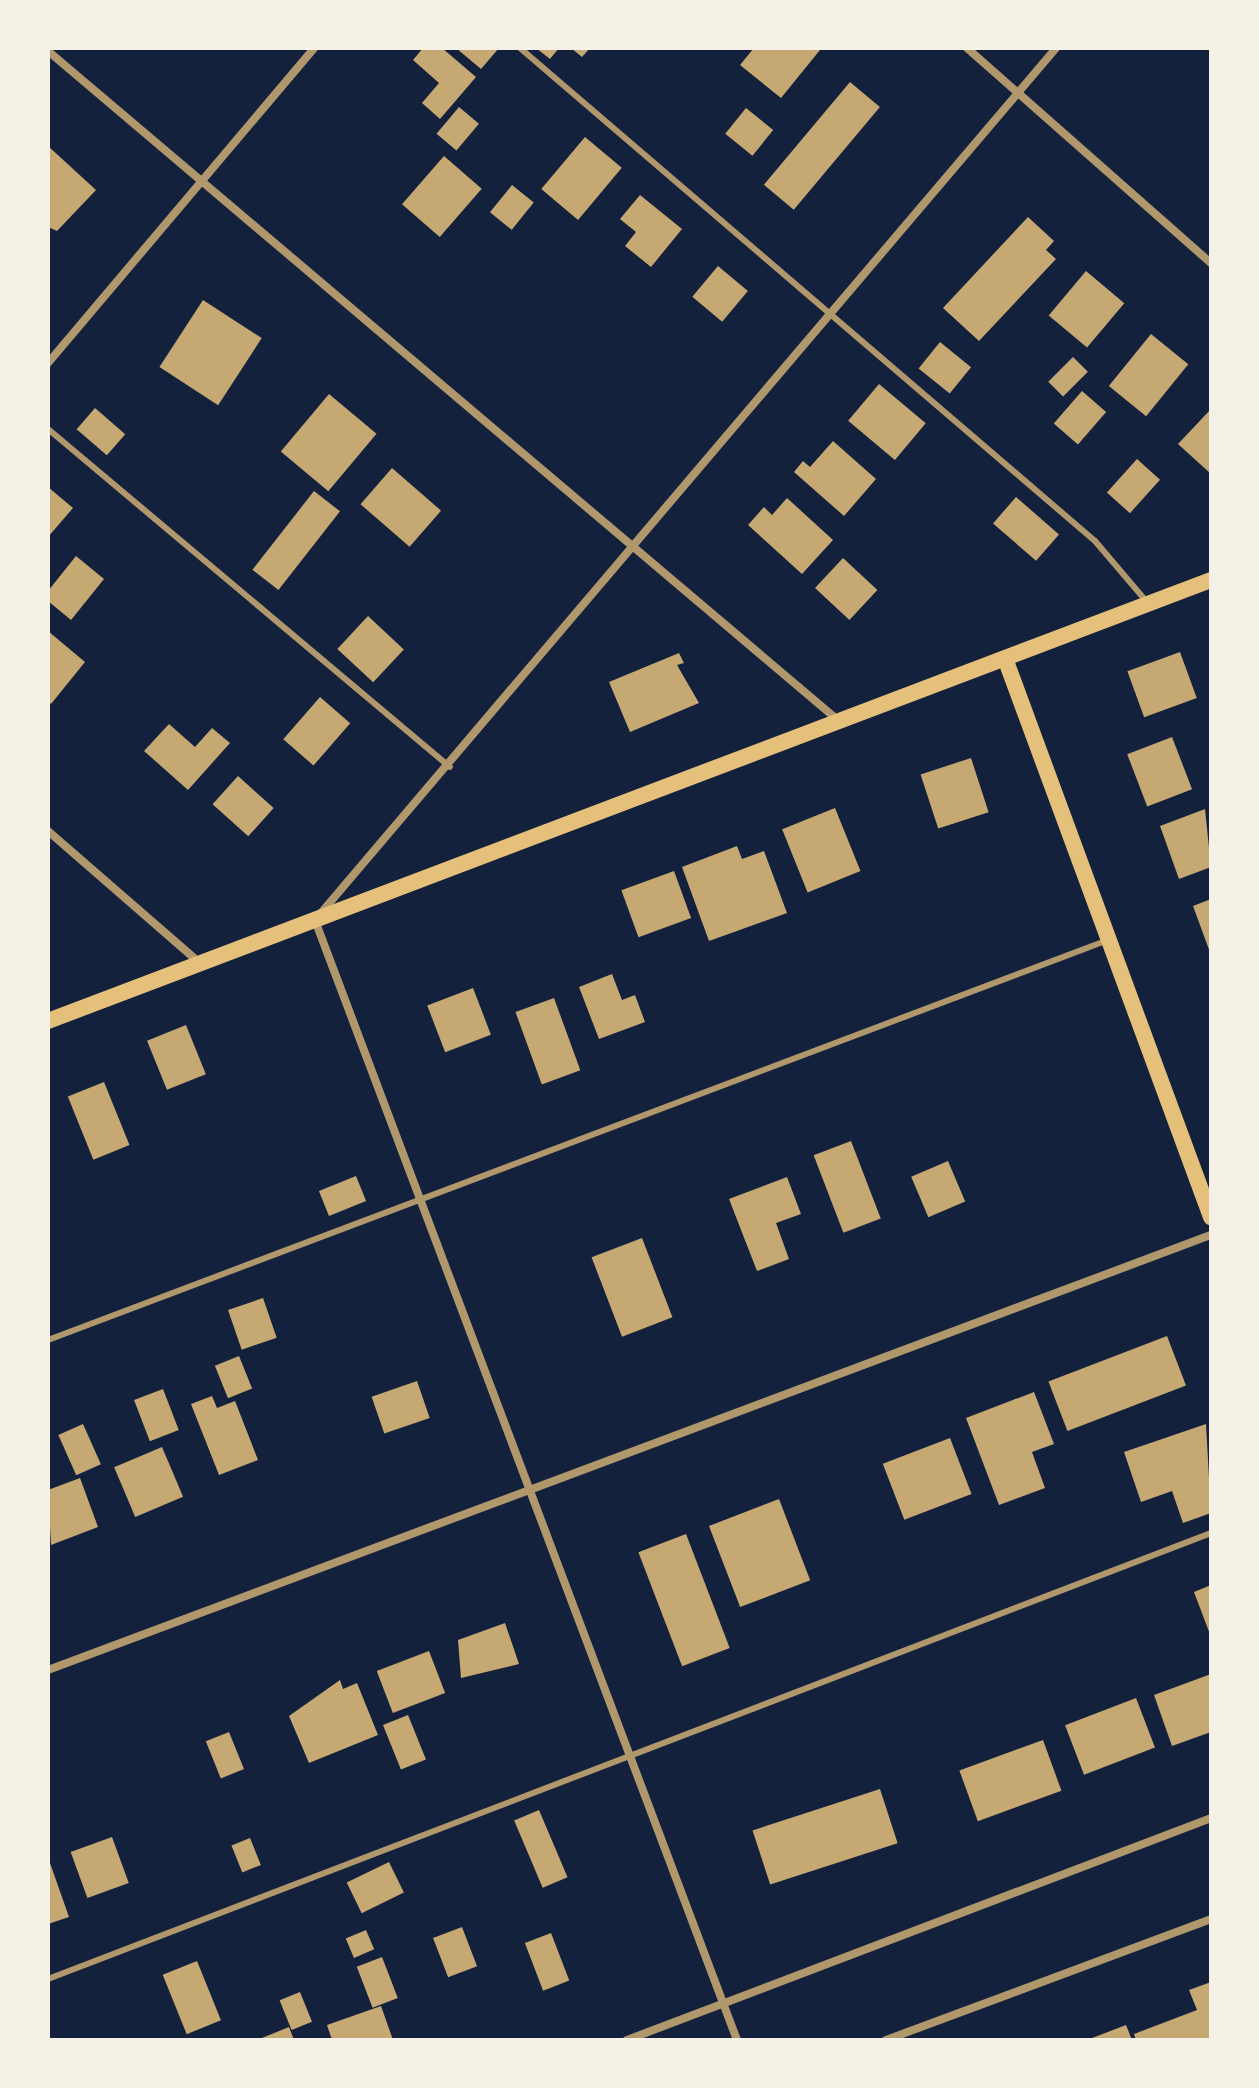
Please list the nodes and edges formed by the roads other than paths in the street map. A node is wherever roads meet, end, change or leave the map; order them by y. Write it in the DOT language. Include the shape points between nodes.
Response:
graph roads {
  1 [pos="314,48"];
  2 [pos="520,48"];
  3 [pos="967,48"];
  4 [pos="1056,48"];
  5 [pos="48,51"];
  6 [pos="1019,92"];
  7 [pos="202,182"];
  8 [pos="1211,263"];
  9 [pos="831,315"];
  10 [pos="48,363"];
  11 [pos="48,429"];
  12 [pos="635,548"];
  13 [pos="1211,580"];
  14 [pos="1148,604"];
  15 [pos="1006,661"];
  16 [pos="840,722"];
  17 [pos="450,767"];
  18 [pos="48,831"];
  19 [pos="315,920"];
  20 [pos="1109,940"];
  21 [pos="201,964"];
  22 [pos="48,1021"];
  23 [pos="417,1200"];
  24 [pos="1211,1217"];
  25 [pos="1211,1235"];
  26 [pos="48,1340"];
  27 [pos="528,1491"];
  28 [pos="1211,1533"];
  29 [pos="48,1670"];
  30 [pos="629,1757"];
  31 [pos="1211,1818"];
  32 [pos="1211,1919"];
  33 [pos="48,1979"];
  34 [pos="723,2004"];
  35 [pos="627,2040"];
  36 [pos="737,2040"];
  37 [pos="886,2040"];
  1 -- 7 [label="street"];
  2 -- 9 [label="lane"];
  3 -- 6 [label="street"];
  4 -- 6 [label="street"];
  5 -- 7 [label="street"];
  6 -- 8 [label="street"];
  6 -- 9 [label="street"];
  7 -- 10 [label="street"];
  7 -- 12 [label="street"];
  9 -- 12 [label="street"];
  9 -- 14 [label="lane" via="1095,541"];
  11 -- 17 [label="lane"];
  12 -- 16 [label="street"];
  12 -- 17 [label="street"];
  13 -- 14 [label="main road"];
  14 -- 15 [label="main road"];
  15 -- 16 [label="main road"];
  15 -- 20 [label="main road"];
  16 -- 19 [label="main road"];
  17 -- 19 [label="street"];
  18 -- 21 [label="street"];
  19 -- 21 [label="main road"];
  19 -- 23 [label="street"];
  20 -- 23 [label="lane"];
  20 -- 24 [label="main road"];
  21 -- 22 [label="main road"];
  23 -- 26 [label="lane"];
  23 -- 27 [label="street"];
  25 -- 27 [label="street"];
  27 -- 29 [label="street"];
  27 -- 30 [label="street"];
  28 -- 30 [label="lane"];
  30 -- 33 [label="lane"];
  30 -- 34 [label="street"];
  31 -- 34 [label="street"];
  32 -- 37 [label="street"];
  34 -- 35 [label="street"];
  34 -- 36 [label="street"];
}
